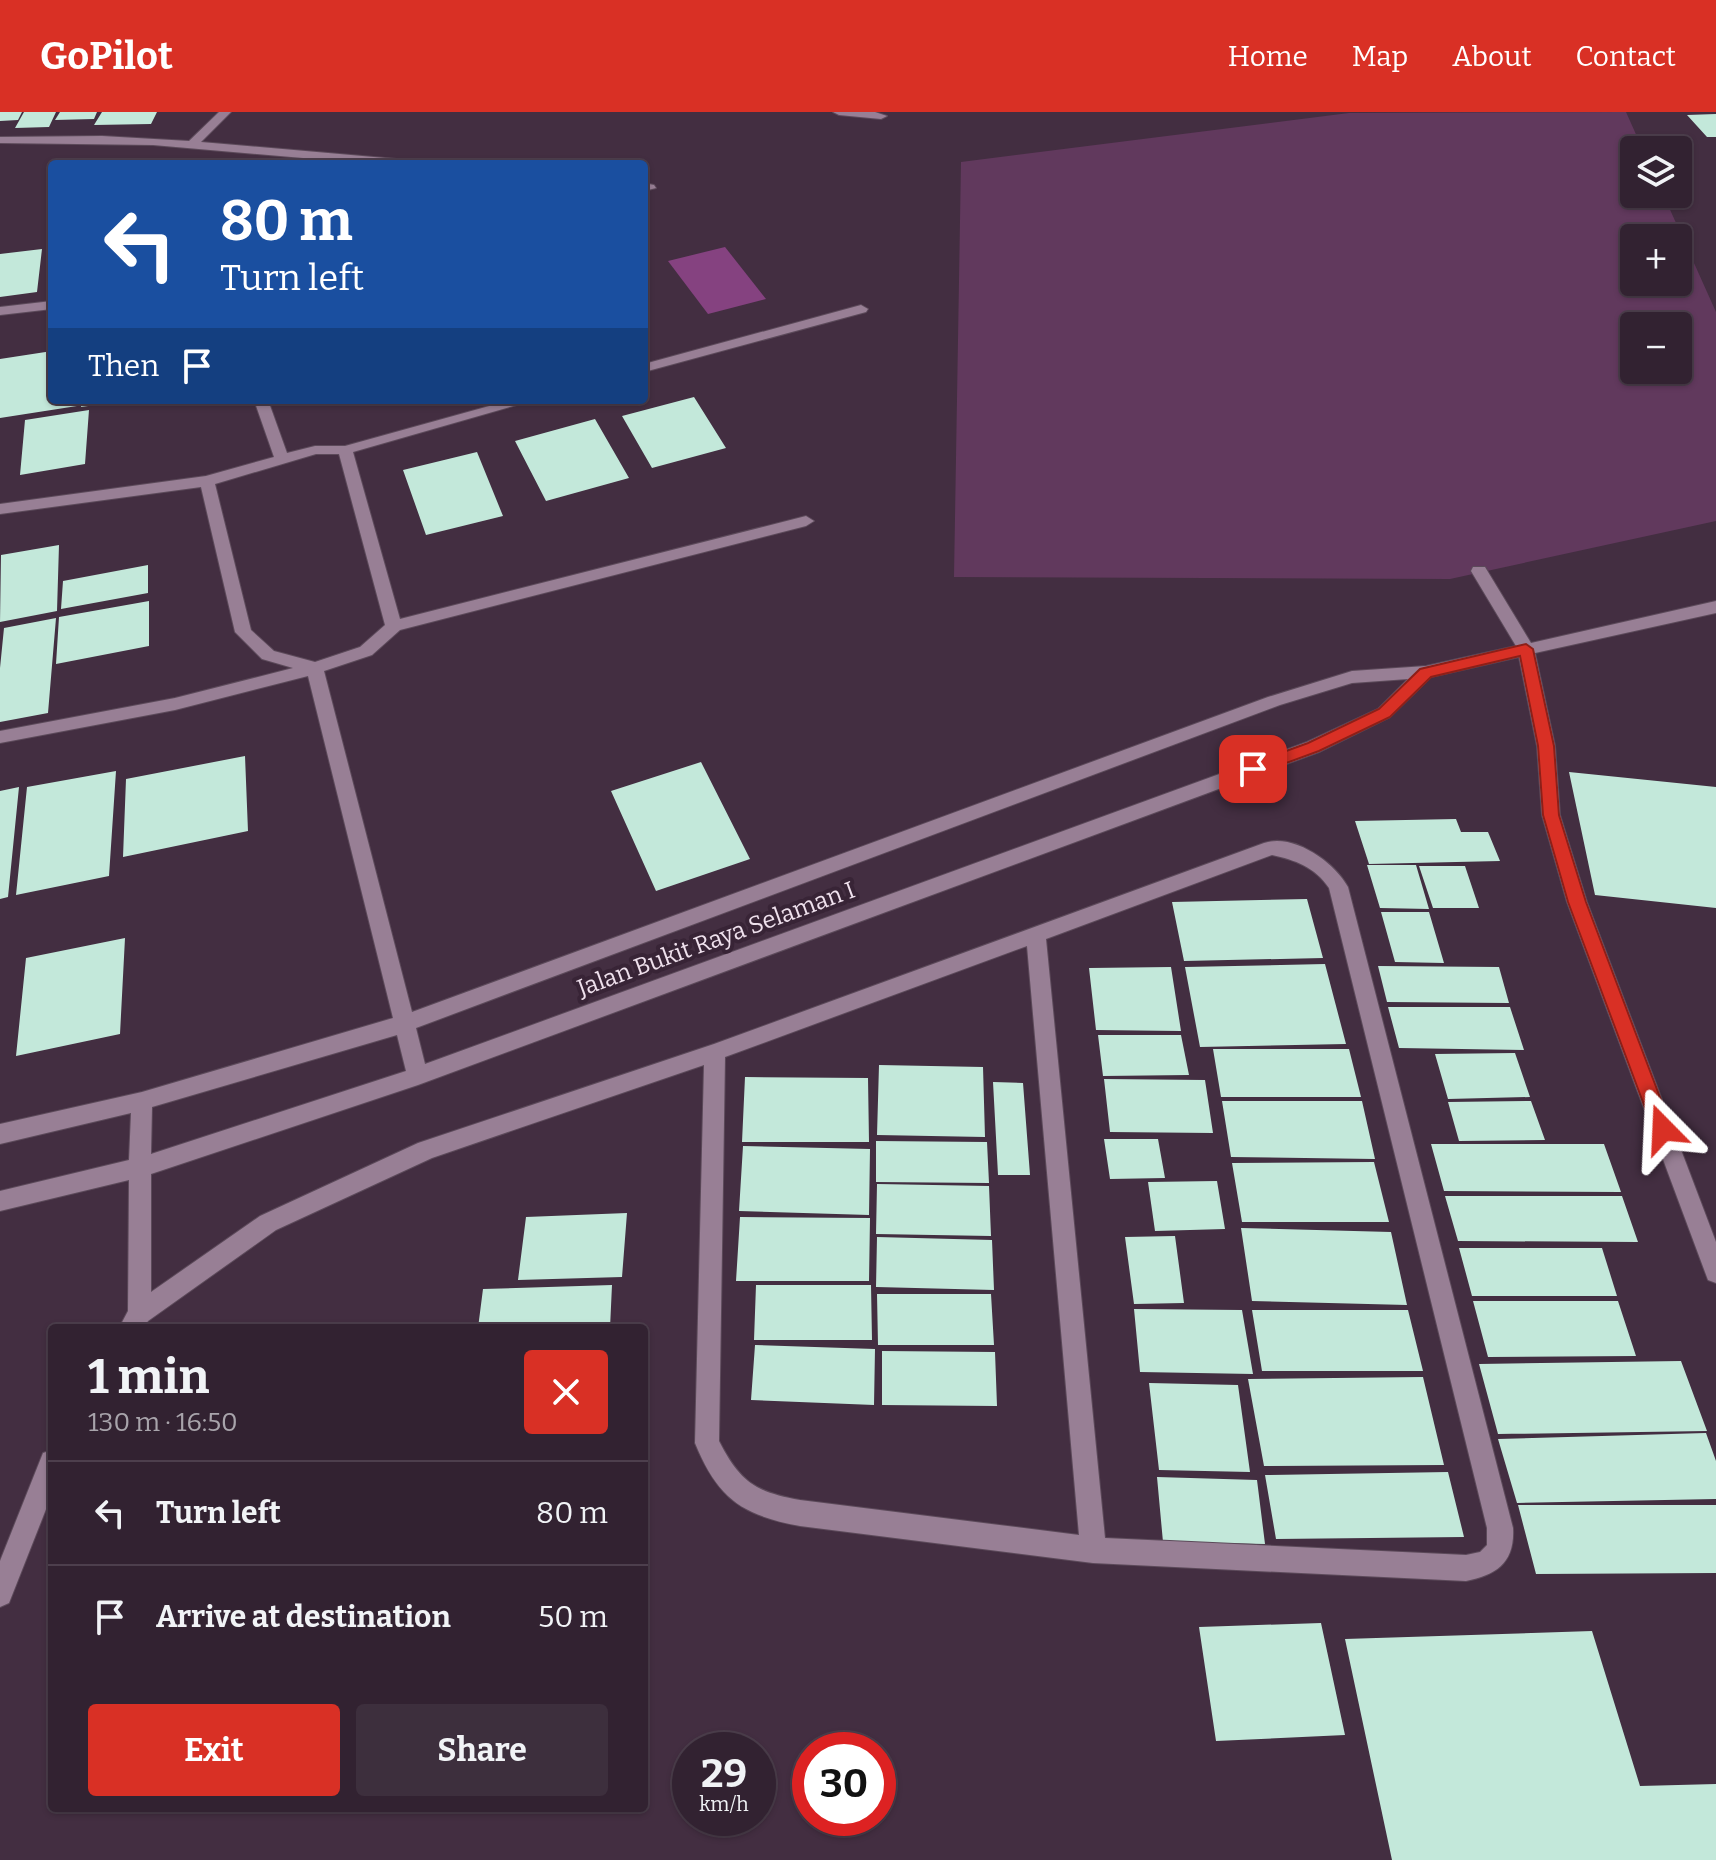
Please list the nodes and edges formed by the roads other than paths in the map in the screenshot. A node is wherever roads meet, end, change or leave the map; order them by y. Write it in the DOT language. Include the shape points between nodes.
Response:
graph roads {
  1 [pos="225,112"];
  2 [pos="839,112"];
  3 [pos="881,116"];
  4 [pos="0,140"];
  5 [pos="193,143"];
  6 [pos="367,160"];
  7 [pos="48,305"];
  8 [pos="861,309"];
  9 [pos="0,311"];
  10 [pos="648,367"];
  11 [pos="262,404"];
  12 [pos="512,404"];
  13 [pos="345,450"];
  14 [pos="282,460"];
  15 [pos="207,481"];
  16 [pos="0,509"];
  17 [pos="806,521"];
  18 [pos="1479,571"];
  19 [pos="1716,607"];
  20 [pos="394,626"];
  21 [pos="1526,649"];
  22 [pos="315,668"];
  23 [pos="1426,672"];
  24 [pos="0,737"];
  25 [pos="1036,932"];
  26 [pos="407,1023"];
  27 [pos="715,1052"];
  28 [pos="418,1076"];
  29 [pos="142,1101"];
  30 [pos="0,1134"];
  31 [pos="141,1167"];
  32 [pos="0,1201"];
  33 [pos="1716,1272"];
  34 [pos="136,1320"];
  35 [pos="48,1472"];
  36 [pos="1093,1550"];
  37 [pos="0,1594"];
  1 -- 5 [label="street"];
  2 -- 3 [label="street"];
  4 -- 5 [label="street"];
  5 -- 6 [label="street"];
  7 -- 9 [label="street"];
  8 -- 10 [label="street"];
  11 -- 14 [label="street"];
  12 -- 13 [label="street"];
  13 -- 14 [label="street" via="315,450"];
  13 -- 20 [label="street"];
  14 -- 15 [label="street"];
  15 -- 16 [label="street"];
  15 -- 22 [label="street" via="243,632 268,655"];
  17 -- 20 [label="street"];
  18 -- 21 [label="street"];
  19 -- 21 [label="street, Jalan Bukit Raya Selaman I"];
  20 -- 22 [label="street" via="366,651"];
  21 -- 23 [label="street, Jalan Bukit Raya Selaman I"];
  21 -- 33 [label="street" via="1546,746 1551,815 1568,873"];
  22 -- 24 [label="street" via="175,704"];
  22 -- 26 [label="street"];
  23 -- 26 [label="street, Jalan Bukit Raya Selaman I" via="1352,677 1274,701"];
  23 -- 28 [label="street, Jalan Bukit Raya Selaman I" via="1384,713 1313,747"];
  25 -- 27 [label="street"];
  25 -- 36 [label="street"];
  25 -- 36 [label="street" via="1271,848 1312,858 1329,871 1342,902 1502,1542 1486,1565 1466,1568"];
  26 -- 28 [label="street"];
  26 -- 29 [label="street, Jalan Bukit Raya Selaman I"];
  27 -- 34 [label="street" via="426,1150 268,1223"];
  27 -- 36 [label="street" via="707,1443 722,1473 740,1495 763,1507"];
  28 -- 31 [label="street, Jalan Bukit Raya Selaman I"];
  29 -- 30 [label="street, Jalan Bukit Raya Selaman I"];
  29 -- 31 [label="street"];
  31 -- 32 [label="street, Jalan Bukit Raya Selaman I"];
  31 -- 34 [label="street"];
  35 -- 37 [label="street"];
}
